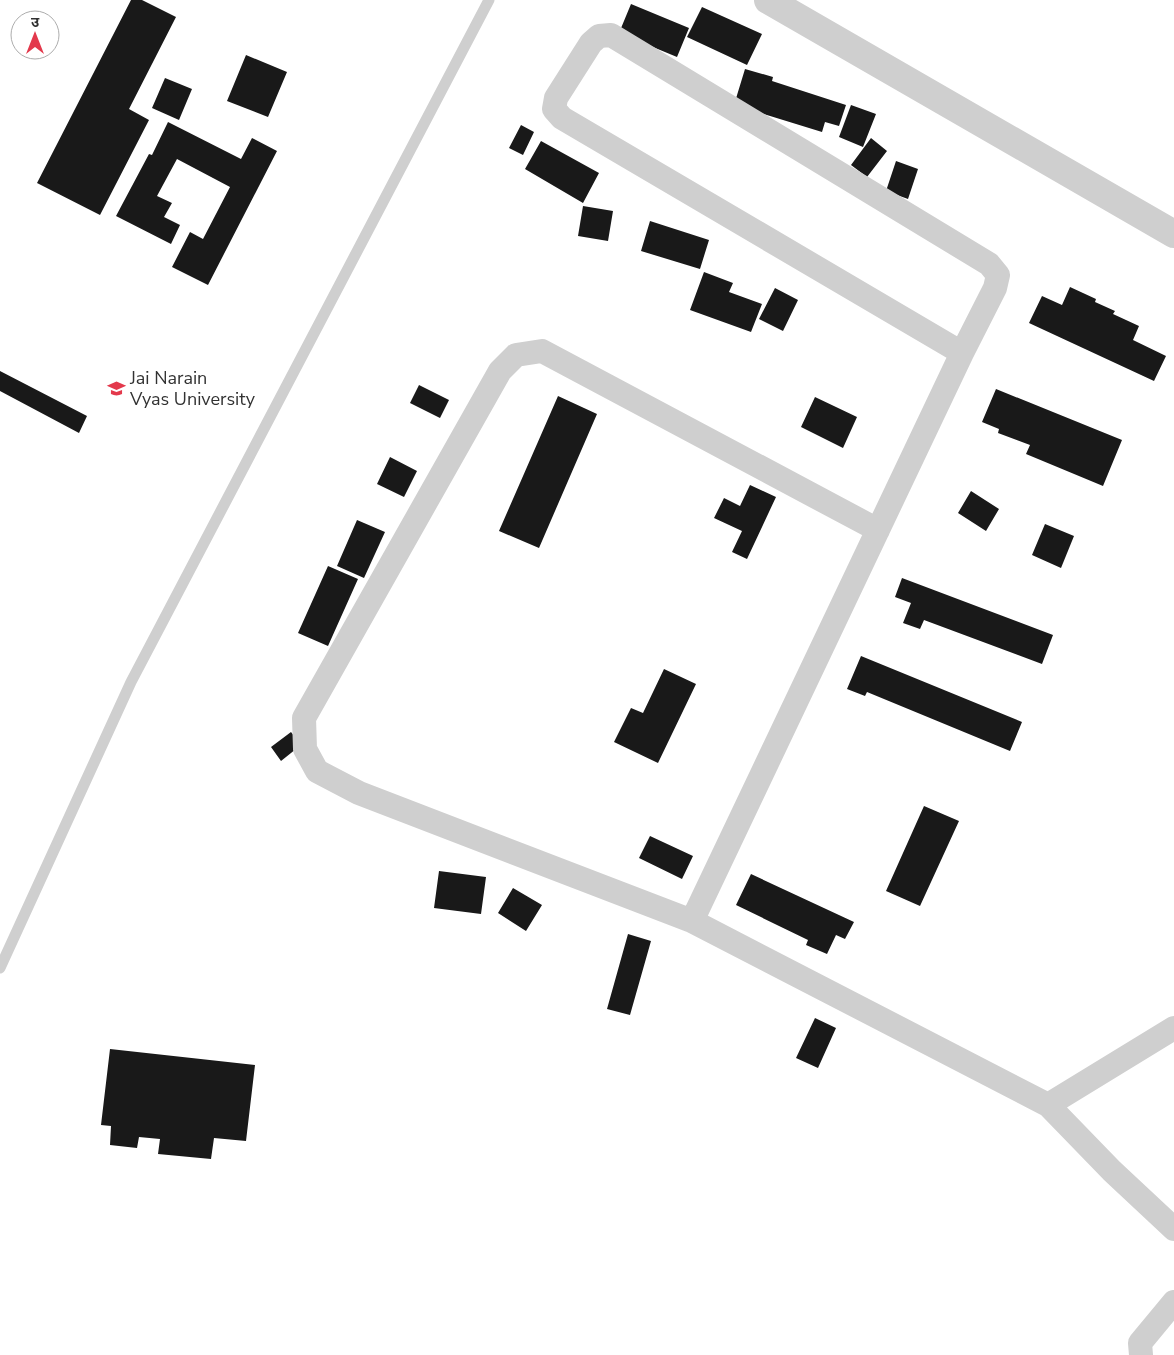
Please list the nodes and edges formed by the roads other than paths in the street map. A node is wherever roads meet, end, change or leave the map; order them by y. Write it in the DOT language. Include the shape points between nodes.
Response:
graph roads {
  1 [pos="489,0"];
  2 [pos="768,0"];
  3 [pos="1174,234"];
  4 [pos="962,353"];
  5 [pos="878,530"];
  6 [pos="692,921"];
  7 [pos="0,968"];
  8 [pos="1174,1028"];
  9 [pos="1048,1105"];
  10 [pos="1174,1229"];
  11 [pos="1174,1302"];
  12 [pos="1141,1355"];
  1 -- 7 [label="lane" via="131,682"];
  2 -- 3 [label="street"];
  4 -- 4 [label="street" via="562,118 554,109 556,98 591,44 599,36 612,35 989,264 998,275 995,288"];
  4 -- 5 [label="street"];
  5 -- 6 [label="street"];
  5 -- 6 [label="street" via="542,351 516,355 500,371 304,718 305,749 317,771 359,793"];
  6 -- 9 [label="street"];
  8 -- 9 [label="street"];
  9 -- 10 [label="street" via="1112,1172"];
  11 -- 12 [label="street" via="1140,1343"];
}
